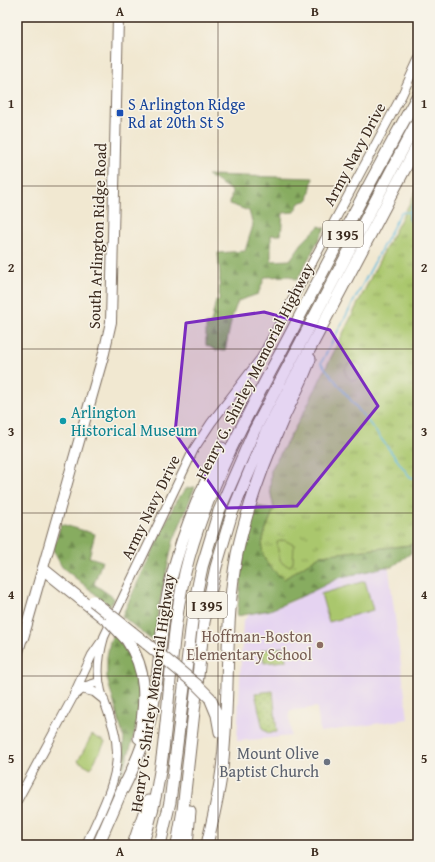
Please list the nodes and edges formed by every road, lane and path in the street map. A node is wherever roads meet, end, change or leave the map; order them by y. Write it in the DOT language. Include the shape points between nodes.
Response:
graph roads {
  1 [pos="118,17"];
  2 [pos="418,60"];
  3 [pos="418,95"];
  4 [pos="418,120"];
  5 [pos="418,144"];
  6 [pos="319,331"];
  7 [pos="207,489"];
  8 [pos="44,566"];
  9 [pos="129,636"];
  10 [pos="104,637"];
  11 [pos="20,640"];
  12 [pos="17,659"];
  13 [pos="168,680"];
  14 [pos="99,682"];
  15 [pos="81,689"];
  16 [pos="73,697"];
  17 [pos="104,700"];
  18 [pos="191,735"];
  19 [pos="221,777"];
  20 [pos="123,788"];
  21 [pos="17,801"];
  22 [pos="110,819"];
  23 [pos="212,820"];
  24 [pos="86,845"];
  25 [pos="98,845"];
  26 [pos="102,845"];
  27 [pos="133,845"];
  28 [pos="142,845"];
  29 [pos="160,845"];
  30 [pos="176,845"];
  31 [pos="186,845"];
  32 [pos="203,845"];
  33 [pos="207,845"];
  1 -- 8 [label="main road, South Arlington Ridge Road" via="111,322"];
  2 -- 10 [label="street, Army Navy Drive" via="402,95 265,352 211,422 194,449"];
  3 -- 7 [label="highway, Henry G. Shirley Memorial Highway / I 395" via="251,407 224,445"];
  4 -- 29 [label="highway" via="263,414 225,496 207,548 194,604 170,802"];
  5 -- 6 [label="highway, I 395"];
  6 -- 18 [label="highway, I 395" via="266,432 243,484 217,561 206,610"];
  6 -- 19 [label="highway" via="305,376 283,420 255,489 239,546 233,584"];
  7 -- 13 [label="highway, Henry G. Shirley Memorial Highway / I 395" via="184,577"];
  7 -- 20 [label="highway" via="187,526 169,586 149,725"];
  8 -- 9 [label="highway, bridge" via="52,566"];
  8 -- 11 [label="main road, South Arlington Ridge Road"];
  9 -- 19 [label="highway, bridge" via="147,644 198,685 210,698 219,721"];
  9 -- 20 [label="highway" via="142,672 144,700 138,740"];
  10 -- 14 [label="street, Army Navy Drive" via="99,658"];
  10 -- 16 [label="street" via="92,655"];
  11 -- 12 [label="street, South Arlington Ridge Road"];
  13 -- 27 [label="highway" via="150,793"];
  13 -- 28 [label="highway, Henry G. Shirley Memorial Highway / I 395" via="160,774"];
  14 -- 15 [label="street"];
  14 -- 17 [label="street, Army Navy Drive"];
  15 -- 16 [label="street"];
  15 -- 17 [label="street" via="94,692"];
  16 -- 21 [label="street"];
  17 -- 24 [label="street, Army Navy Drive" via="114,729 116,764 112,783"];
  18 -- 30 [label="highway, I 395" via="183,810"];
  18 -- 31 [label="highway" via="194,781"];
  19 -- 23 [label="highway"];
  20 -- 22 [label="highway"];
  22 -- 25 [label="highway"];
  22 -- 26 [label="highway"];
  23 -- 32 [label="highway"];
  23 -- 33 [label="highway"];
}
